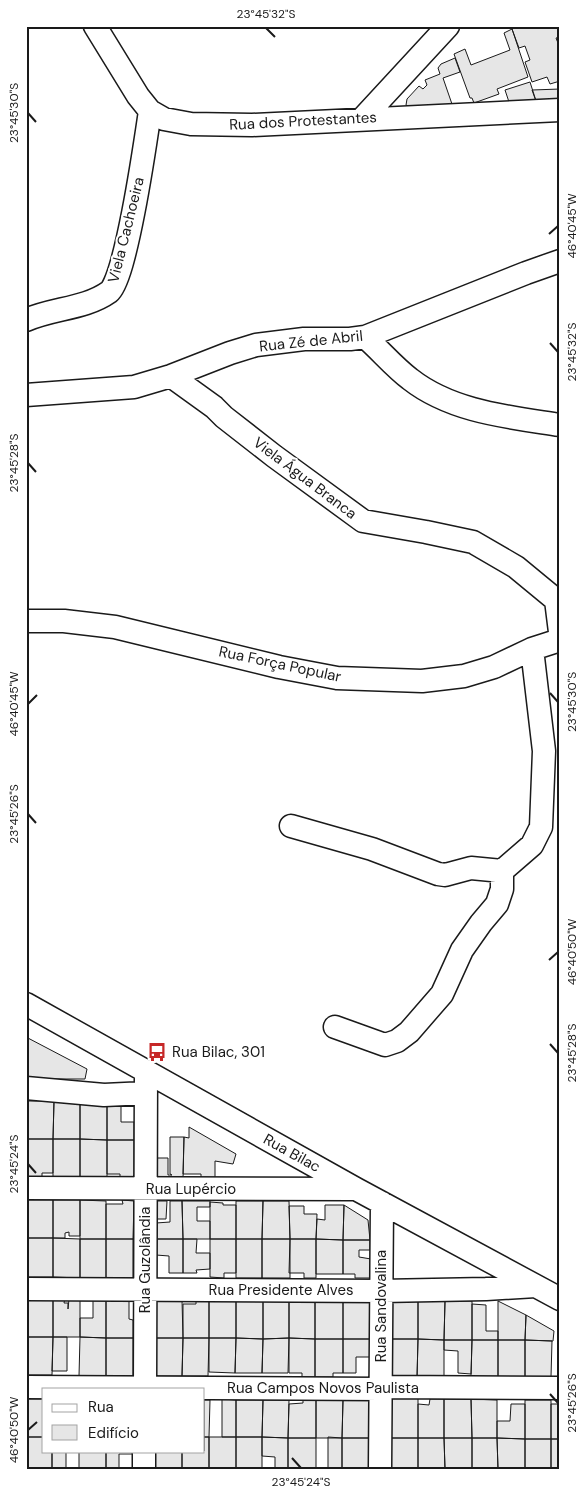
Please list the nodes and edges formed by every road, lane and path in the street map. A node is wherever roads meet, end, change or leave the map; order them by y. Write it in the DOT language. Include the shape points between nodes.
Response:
graph roads {
  1 [pos="95,26"];
  2 [pos="448,26"];
  3 [pos="560,110"];
  4 [pos="150,111"];
  5 [pos="363,118"];
  6 [pos="560,261"];
  7 [pos="26,320"];
  8 [pos="365,337"];
  9 [pos="171,376"];
  10 [pos="26,395"];
  11 [pos="560,424"];
  12 [pos="26,621"];
  13 [pos="560,632"];
  14 [pos="560,640"];
  15 [pos="532,650"];
  16 [pos="551,790"];
  17 [pos="291,826"];
  18 [pos="502,871"];
  19 [pos="26,1004"];
  20 [pos="335,1027"];
  21 [pos="146,1082"];
  22 [pos="26,1088"];
  23 [pos="26,1188"];
  24 [pos="146,1189"];
  25 [pos="356,1189"];
  26 [pos="382,1203"];
  27 [pos="536,1286"];
  28 [pos="26,1289"];
  29 [pos="145,1290"];
  30 [pos="381,1290"];
  31 [pos="560,1299"];
  32 [pos="26,1387"];
  33 [pos="86,1388"];
  34 [pos="145,1388"];
  35 [pos="560,1388"];
  36 [pos="205,1389"];
  37 [pos="380,1389"];
  38 [pos="144,1452"];
  39 [pos="144,1469"];
  40 [pos="380,1469"];
  1 -- 4 [label="street"];
  2 -- 5 [label="street"];
  3 -- 5 [label="street, Rua dos Protestantes"];
  4 -- 5 [label="street, Rua dos Protestantes" via="164,119 216,125"];
  4 -- 7 [label="street, Viela Cachoeira" via="136,203 111,290 93,301"];
  6 -- 8 [label="street, Rua Zé de Abril"];
  8 -- 9 [label="street, Rua Zé de Abril" via="256,345"];
  8 -- 11 [label="street" via="409,378 446,400 501,416"];
  9 -- 10 [label="street, Rua Zé de Abril" via="134,387"];
  9 -- 13 [label="street, Viela Água Branca" via="363,521 473,542 516,567 556,600"];
  12 -- 15 [label="street, Rua Força Popular" via="64,621 115,627 337,678 422,681 464,676"];
  14 -- 15 [label="street, Rua Força Popular"];
  15 -- 16 [label="street"];
  16 -- 18 [label="street" via="541,827 532,845"];
  17 -- 18 [label="street" via="372,849 438,874 471,868"];
  18 -- 20 [label="street" via="502,889 497,904 462,950 442,994 409,1032 385,1045"];
  19 -- 21 [label="street, Rua Bilac"];
  21 -- 22 [label="street" via="104,1094"];
  21 -- 24 [label="street, Rua Guzolândia"];
  21 -- 25 [label="street, Rua Bilac"];
  23 -- 24 [label="street, Rua Lupércio"];
  24 -- 25 [label="street, Rua Lupércio"];
  24 -- 29 [label="street, Rua Guzolândia"];
  25 -- 26 [label="street, Rua Bilac"];
  26 -- 27 [label="street, Rua Bilac"];
  26 -- 30 [label="street, Rua Sandovalina"];
  27 -- 30 [label="street, Rua Presidente Alves"];
  27 -- 31 [label="street, Rua Bilac"];
  28 -- 29 [label="street, Rua Presidente Alves"];
  29 -- 30 [label="street, Rua Presidente Alves"];
  29 -- 34 [label="street, Rua Guzolândia"];
  30 -- 37 [label="street, Rua Sandovalina"];
  32 -- 33 [label="street, Rua Campos Novos Paulista"];
  35 -- 37 [label="street, Rua Campos Novos Paulista"];
  36 -- 37 [label="street, Rua Campos Novos Paulista"];
  37 -- 40 [label="street, Rua Sandovalina"];
  38 -- 39 [label="street"];
}
